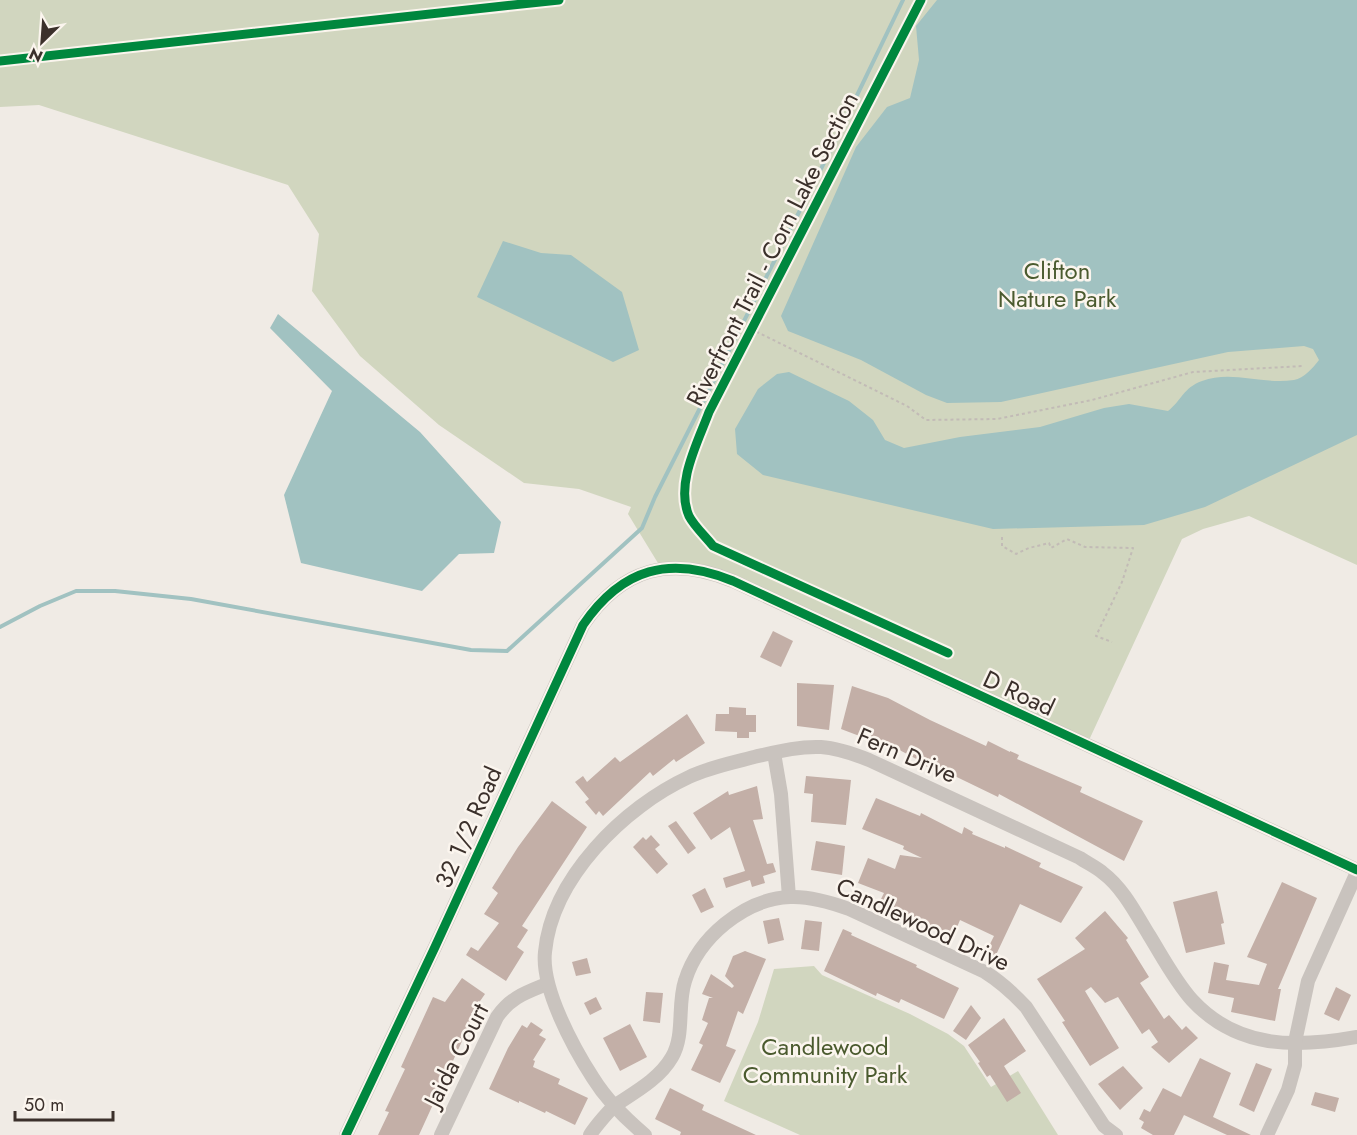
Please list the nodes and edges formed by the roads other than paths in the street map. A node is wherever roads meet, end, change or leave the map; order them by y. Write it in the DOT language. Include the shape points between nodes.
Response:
graph roads {
  1 [pos="661,568"];
  2 [pos="774,753"];
  3 [pos="1357,871"];
  4 [pos="789,897"];
  5 [pos="547,984"];
  6 [pos="1357,1037"];
  7 [pos="1295,1042"];
  8 [pos="615,1106"];
  9 [pos="346,1135"];
  10 [pos="441,1135"];
  11 [pos="590,1135"];
  12 [pos="645,1135"];
  13 [pos="1116,1135"];
  14 [pos="1267,1135"];
  1 -- 3 [label="street, D Road" via="711,572 733,581"];
  1 -- 9 [label="street, 32 1/2 Road" via="619,586 597,605 583,625"];
  2 -- 4 [label="street" via="782,794"];
  2 -- 5 [label="street, Fern Drive" via="689,777 653,797 608,834 566,888 551,918 545,953"];
  2 -- 7 [label="street, Fern Drive" via="800,747 843,750 1080,858 1120,891 1182,988 1205,1013 1246,1036 1279,1044"];
  3 -- 7 [label="street" via="1308,981"];
  4 -- 8 [label="street, Candlewood Drive" via="740,913 704,944 685,981 679,1040 671,1059 654,1079"];
  4 -- 13 [label="street, Candlewood Drive" via="832,902 998,980 1026,1007 1104,1126"];
  5 -- 8 [label="street, Fern Drive" via="593,1079"];
  5 -- 10 [label="street, Jaida Court" via="521,994 497,1017"];
  6 -- 7 [label="street, Fern Drive" via="1321,1044"];
  7 -- 14 [label="street" via="1295,1065 1288,1090"];
  8 -- 11 [label="street, Candlewood Drive"];
  8 -- 12 [label="street, Fern Drive"];
}
